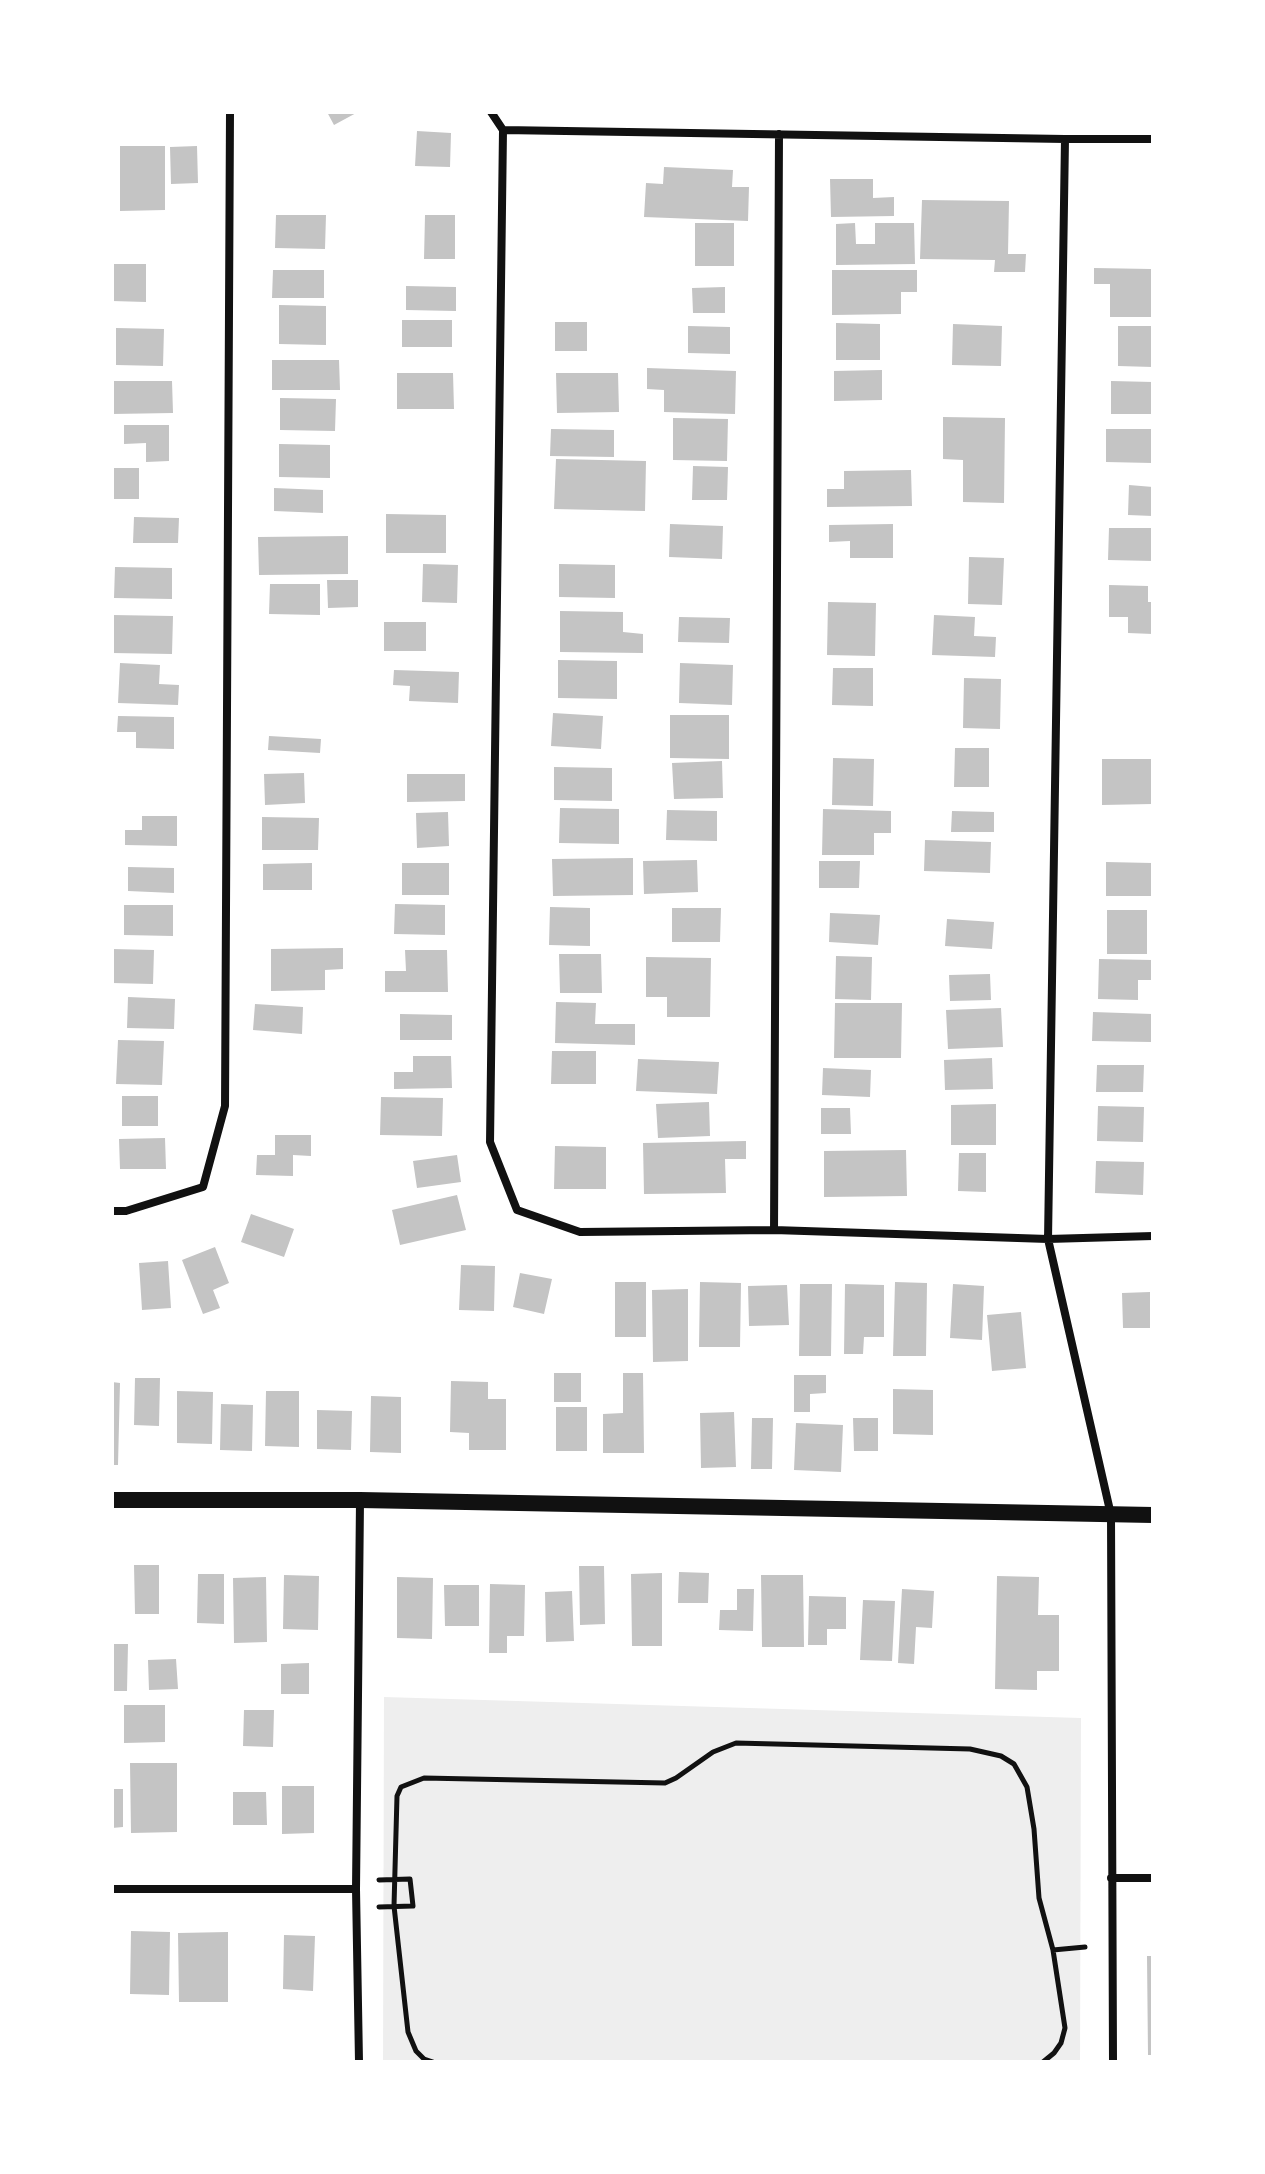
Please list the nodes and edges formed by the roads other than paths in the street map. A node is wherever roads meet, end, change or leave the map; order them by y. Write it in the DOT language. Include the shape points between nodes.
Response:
graph roads {
  1 [pos="230,112"];
  2 [pos="491,112"];
  3 [pos="503,130"];
  4 [pos="779,134"];
  5 [pos="1065,139"];
  6 [pos="1153,139"];
  7 [pos="112,1211"];
  8 [pos="774,1230"];
  9 [pos="1153,1236"];
  10 [pos="1048,1239"];
  11 [pos="112,1500"];
  12 [pos="360,1500"];
  13 [pos="1111,1515"];
  14 [pos="1153,1515"];
  15 [pos="1111,1878"];
  16 [pos="1153,1878"];
  17 [pos="112,1889"];
  18 [pos="356,1889"];
  19 [pos="359,2062"];
  20 [pos="1113,2062"];
  1 -- 7 [label="street" via="225,1106 203,1187"];
  2 -- 3 [label="street"];
  3 -- 4 [label="street"];
  3 -- 8 [label="street" via="490,1142 517,1210 580,1232"];
  4 -- 5 [label="street"];
  4 -- 8 [label="street"];
  5 -- 6 [label="street"];
  5 -- 10 [label="street"];
  8 -- 10 [label="street"];
  9 -- 10 [label="street"];
  10 -- 13 [label="street"];
  11 -- 12 [label="main road"];
  12 -- 13 [label="main road"];
  12 -- 18 [label="street"];
  13 -- 14 [label="main road"];
  13 -- 15 [label="street"];
  15 -- 16 [label="street"];
  15 -- 20 [label="street"];
  17 -- 18 [label="street"];
  18 -- 19 [label="street"];
}
